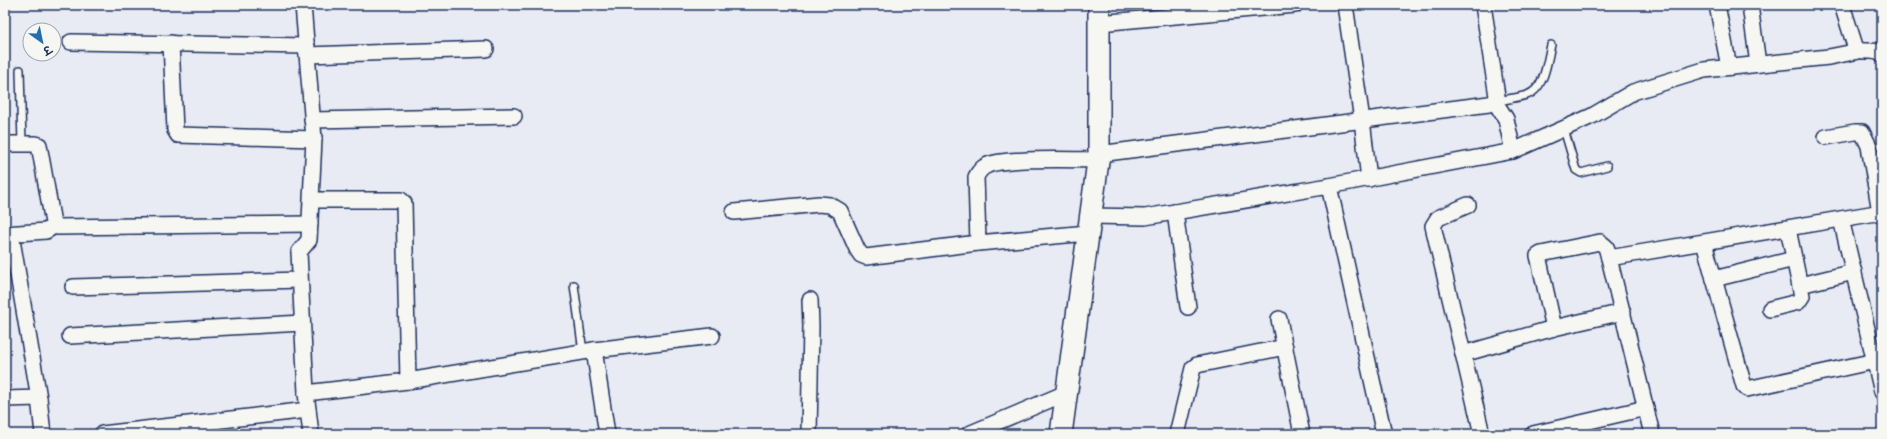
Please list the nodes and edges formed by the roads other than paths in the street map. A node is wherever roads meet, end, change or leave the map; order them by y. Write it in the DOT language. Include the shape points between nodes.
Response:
graph roads {
  1 [pos="303,5"];
  2 [pos="1295,5"];
  3 [pos="1345,5"];
  4 [pos="1717,5"];
  5 [pos="1750,5"];
  6 [pos="1842,5"];
  7 [pos="1486,6"];
  8 [pos="1099,14"];
  9 [pos="71,42"];
  10 [pos="171,43"];
  11 [pos="1551,45"];
  12 [pos="486,49"];
  13 [pos="307,50"];
  14 [pos="1859,51"];
  15 [pos="1882,55"];
  16 [pos="1758,64"];
  17 [pos="1729,67"];
  18 [pos="20,70"];
  19 [pos="1495,102"];
  20 [pos="514,116"];
  21 [pos="312,120"];
  22 [pos="1362,120"];
  23 [pos="1564,129"];
  24 [pos="1826,137"];
  25 [pos="314,139"];
  26 [pos="5,144"];
  27 [pos="22,144"];
  28 [pos="1513,151"];
  29 [pos="1098,157"];
  30 [pos="1607,166"];
  31 [pos="1368,179"];
  32 [pos="1329,186"];
  33 [pos="312,200"];
  34 [pos="1468,205"];
  35 [pos="734,212"];
  36 [pos="1175,212"];
  37 [pos="1881,212"];
  38 [pos="1841,219"];
  39 [pos="310,224"];
  40 [pos="1089,224"];
  41 [pos="54,226"];
  42 [pos="1788,229"];
  43 [pos="8,234"];
  44 [pos="978,243"];
  45 [pos="1704,243"];
  46 [pos="1609,258"];
  47 [pos="1794,259"];
  48 [pos="1854,272"];
  49 [pos="1714,279"];
  50 [pos="300,280"];
  51 [pos="574,285"];
  52 [pos="1800,285"];
  53 [pos="73,287"];
  54 [pos="810,300"];
  55 [pos="1188,307"];
  56 [pos="1770,309"];
  57 [pos="1623,312"];
  58 [pos="1279,319"];
  59 [pos="302,324"];
  60 [pos="1554,328"];
  61 [pos="70,336"];
  62 [pos="712,336"];
  63 [pos="1284,347"];
  64 [pos="589,351"];
  65 [pos="1463,354"];
  66 [pos="1875,361"];
  67 [pos="408,381"];
  68 [pos="1882,392"];
  69 [pos="306,393"];
  70 [pos="1066,393"];
  71 [pos="39,398"];
  72 [pos="5,399"];
  73 [pos="1646,408"];
  74 [pos="308,410"];
  75 [pos="43,434"];
  76 [pos="102,434"];
  77 [pos="311,434"];
  78 [pos="607,434"];
  79 [pos="809,434"];
  80 [pos="969,434"];
  81 [pos="1061,434"];
  82 [pos="1177,434"];
  83 [pos="1302,434"];
  84 [pos="1384,434"];
  85 [pos="1482,434"];
  86 [pos="1533,434"];
  87 [pos="1652,434"];
  1 -- 13 [label="street"];
  2 -- 8 [label="street"];
  3 -- 22 [label="street"];
  4 -- 17 [label="street"];
  5 -- 16 [label="street"];
  6 -- 14 [label="street" via="1854,46"];
  7 -- 19 [label="street" via="1497,96"];
  8 -- 29 [label="street"];
  9 -- 10 [label="street"];
  10 -- 13 [label="street"];
  10 -- 25 [label="street" via="175,130 178,135"];
  11 -- 19 [label="lane" via="1545,72 1539,85 1532,92"];
  12 -- 13 [label="street"];
  13 -- 21 [label="street"];
  14 -- 15 [label="street" via="1877,51"];
  14 -- 16 [label="street" via="1829,57"];
  16 -- 17 [label="street"];
  17 -- 23 [label="street" via="1704,70 1639,90"];
  18 -- 27 [label="lane"];
  19 -- 22 [label="street"];
  19 -- 28 [label="street" via="1506,119"];
  20 -- 21 [label="street"];
  21 -- 25 [label="street"];
  22 -- 29 [label="street"];
  22 -- 31 [label="street"];
  23 -- 28 [label="street"];
  23 -- 30 [label="lane" via="1576,170 1581,172"];
  24 -- 37 [label="street" via="1862,132 1869,146"];
  25 -- 33 [label="street"];
  26 -- 27 [label="street"];
  27 -- 41 [label="street" via="36,144 40,149"];
  28 -- 31 [label="street"];
  29 -- 40 [label="street"];
  29 -- 44 [label="street" via="986,165 976,177"];
  31 -- 32 [label="street"];
  32 -- 36 [label="street"];
  32 -- 84 [label="street"];
  33 -- 39 [label="street"];
  33 -- 67 [label="street" via="401,200 404,203"];
  34 -- 65 [label="street" via="1438,218 1433,226"];
  35 -- 44 [label="street" via="830,205 840,211 857,249 866,257"];
  36 -- 40 [label="street"];
  36 -- 55 [label="street"];
  37 -- 38 [label="street"];
  38 -- 42 [label="street"];
  38 -- 48 [label="street"];
  39 -- 41 [label="street"];
  39 -- 50 [label="street" via="309,240 299,252"];
  40 -- 44 [label="street"];
  40 -- 70 [label="street"];
  41 -- 43 [label="street" via="46,231"];
  42 -- 45 [label="street"];
  42 -- 47 [label="street"];
  43 -- 71 [label="street"];
  45 -- 46 [label="street"];
  45 -- 49 [label="street"];
  46 -- 57 [label="street"];
  46 -- 60 [label="street" via="1606,247 1600,242 1538,256"];
  47 -- 49 [label="street"];
  47 -- 52 [label="street"];
  48 -- 52 [label="street"];
  48 -- 66 [label="street"];
  49 -- 66 [label="street" via="1744,386 1747,389"];
  50 -- 53 [label="street"];
  50 -- 59 [label="street"];
  51 -- 64 [label="lane"];
  52 -- 56 [label="street" via="1802,296 1798,302"];
  54 -- 79 [label="street"];
  57 -- 60 [label="street"];
  57 -- 73 [label="street"];
  58 -- 63 [label="street"];
  59 -- 61 [label="street"];
  59 -- 69 [label="street"];
  60 -- 65 [label="street"];
  62 -- 64 [label="street"];
  63 -- 82 [label="street" via="1197,365 1193,368"];
  63 -- 83 [label="street"];
  64 -- 67 [label="street"];
  64 -- 78 [label="street"];
  65 -- 85 [label="street"];
  66 -- 68 [label="street"];
  67 -- 69 [label="street"];
  69 -- 74 [label="street"];
  70 -- 80 [label="street"];
  70 -- 81 [label="street"];
  71 -- 72 [label="street"];
  71 -- 75 [label="street"];
  73 -- 86 [label="street"];
  73 -- 87 [label="street"];
  74 -- 76 [label="street"];
  74 -- 77 [label="street"];
}
